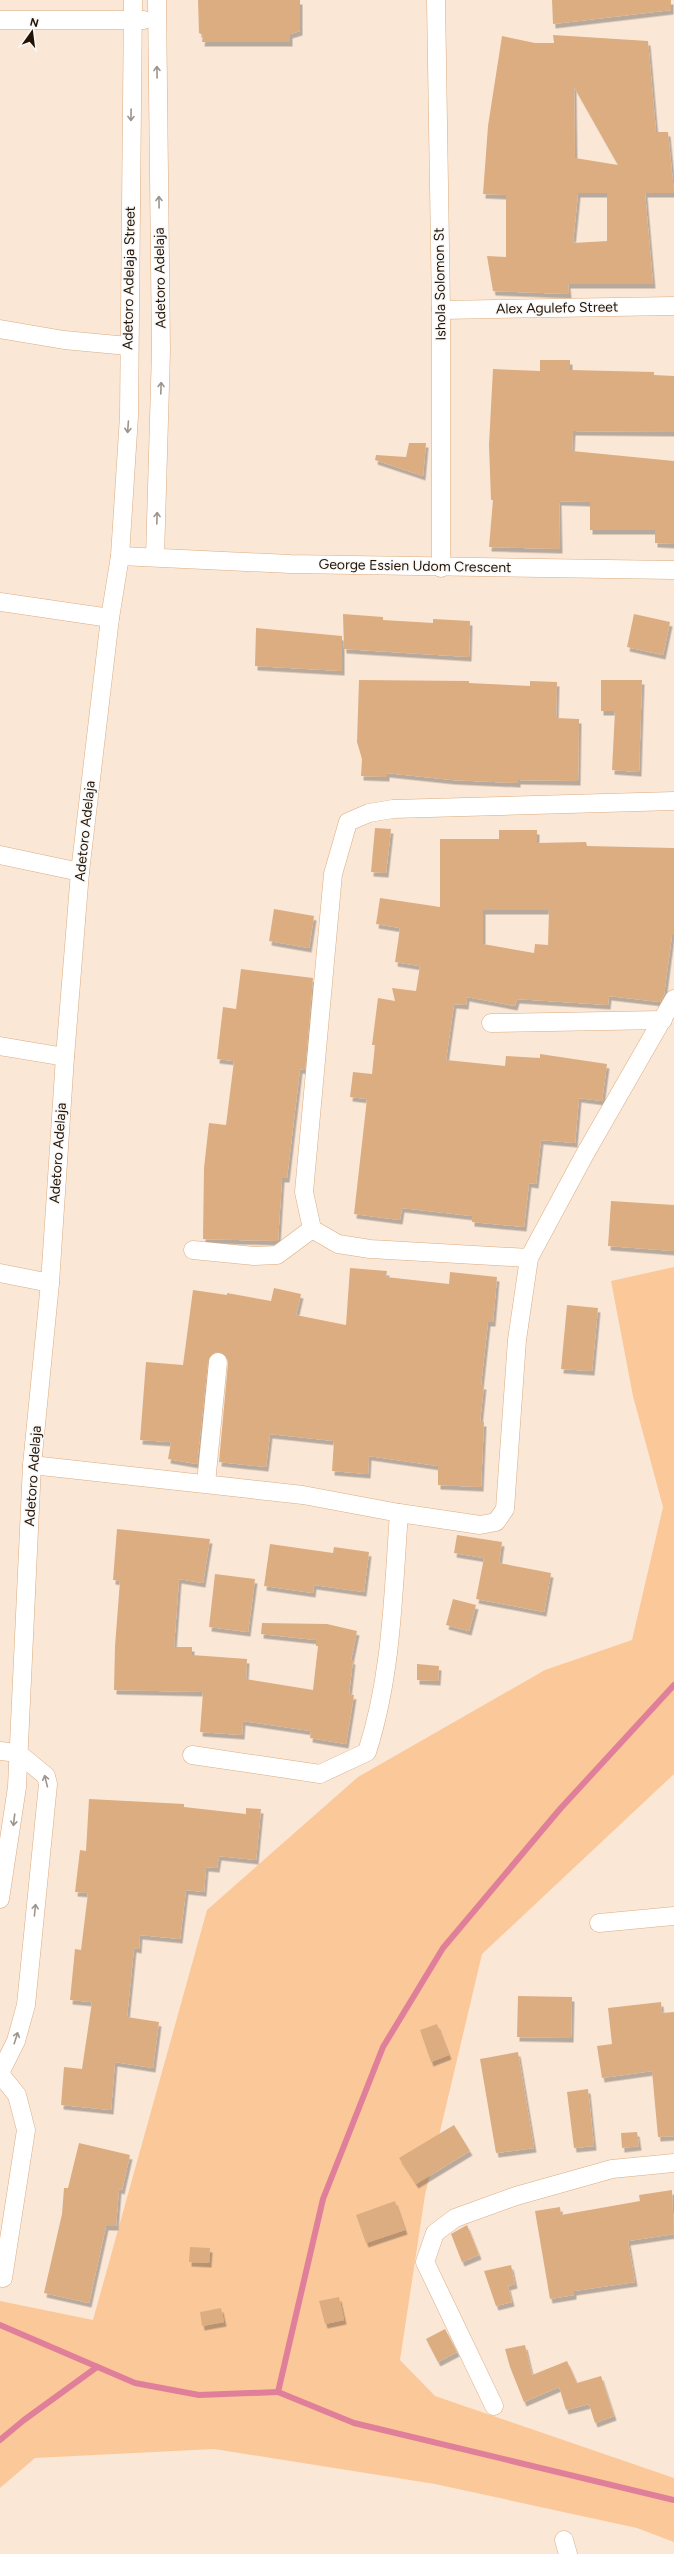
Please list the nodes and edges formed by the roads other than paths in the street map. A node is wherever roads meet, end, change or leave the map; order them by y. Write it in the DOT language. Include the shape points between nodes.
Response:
graph roads {
  1 [pos="133,0"];
  2 [pos="157,0"];
  3 [pos="436,0"];
  4 [pos="0,20"];
  5 [pos="132,20"];
  6 [pos="157,20"];
  7 [pos="674,306"];
  8 [pos="441,310"];
  9 [pos="0,330"];
  10 [pos="128,346"];
  11 [pos="120,556"];
  12 [pos="156,557"];
  13 [pos="441,568"];
  14 [pos="674,570"];
  15 [pos="0,602"];
  16 [pos="110,618"];
  17 [pos="674,801"];
  18 [pos="0,856"];
  19 [pos="80,872"];
  20 [pos="674,999"];
  21 [pos="663,1020"];
  22 [pos="491,1023"];
  23 [pos="0,1046"];
  24 [pos="65,1057"];
  25 [pos="312,1229"];
  26 [pos="193,1250"];
  27 [pos="529,1258"];
  28 [pos="0,1273"];
  29 [pos="50,1284"];
  30 [pos="218,1362"];
  31 [pos="32,1465"];
  32 [pos="206,1483"];
  33 [pos="399,1514"];
  34 [pos="0,1751"];
  35 [pos="18,1753"];
  36 [pos="192,1755"];
  37 [pos="0,1899"];
  38 [pos="674,1916"];
  39 [pos="599,1923"];
  40 [pos="0,2074"];
  41 [pos="674,2163"];
  42 [pos="3,2278"];
  43 [pos="494,2406"];
  1 -- 5 [label="street, Adetoro Adelaja Street"];
  2 -- 6 [label="street, Adetoro Adelaja"];
  3 -- 8 [label="street, Ishola Solomon St"];
  4 -- 5 [label="street"];
  5 -- 6 [label="street"];
  5 -- 10 [label="street, Adetoro Adelaja Street, one-way"];
  12 -- 6 [label="street, Adetoro Adelaja, one-way" via="162,351"];
  7 -- 8 [label="street, Alex Agulefo Street"];
  8 -- 13 [label="street, Ishola Solomon St"];
  9 -- 10 [label="street"];
  10 -- 11 [label="street, Adetoro Adelaja Street, one-way" via="129,416"];
  11 -- 12 [label="street, George Essien Udom Crescent"];
  11 -- 16 [label="street, Adetoro Adelaja"];
  12 -- 13 [label="street, George Essien Udom Crescent"];
  13 -- 14 [label="street, George Essien Udom Crescent"];
  15 -- 16 [label="street"];
  16 -- 19 [label="street, Adetoro Adelaja"];
  17 -- 25 [label="street" via="393,809 369,813 348,822 333,874 304,1192"];
  18 -- 19 [label="street"];
  19 -- 24 [label="street, Adetoro Adelaja"];
  20 -- 21 [label="street"];
  21 -- 22 [label="street"];
  21 -- 27 [label="street" via="585,1154"];
  23 -- 24 [label="street"];
  24 -- 29 [label="street, Adetoro Adelaja"];
  25 -- 26 [label="street" via="277,1255 254,1256"];
  25 -- 27 [label="street" via="338,1244 370,1249"];
  27 -- 33 [label="street" via="517,1340 505,1509 496,1522 480,1525"];
  28 -- 29 [label="street"];
  29 -- 31 [label="street, Adetoro Adelaja"];
  30 -- 32 [label="street"];
  31 -- 32 [label="street"];
  31 -- 35 [label="street, Adetoro Adelaja"];
  32 -- 33 [label="street" via="303,1495"];
  33 -- 36 [label="street" via="387,1675 379,1716 367,1752 320,1774"];
  34 -- 35 [label="street"];
  35 -- 37 [label="street, Adetoro Adelaja, one-way" via="14,1820"];
  40 -- 35 [label="street, one-way" via="16,2041 26,2005 48,1784 46,1776"];
  38 -- 39 [label="street"];
  40 -- 42 [label="street" via="17,2095 26,2130"];
  41 -- 43 [label="street" via="612,2169 516,2196 455,2218 435,2234 425,2262"];
}
